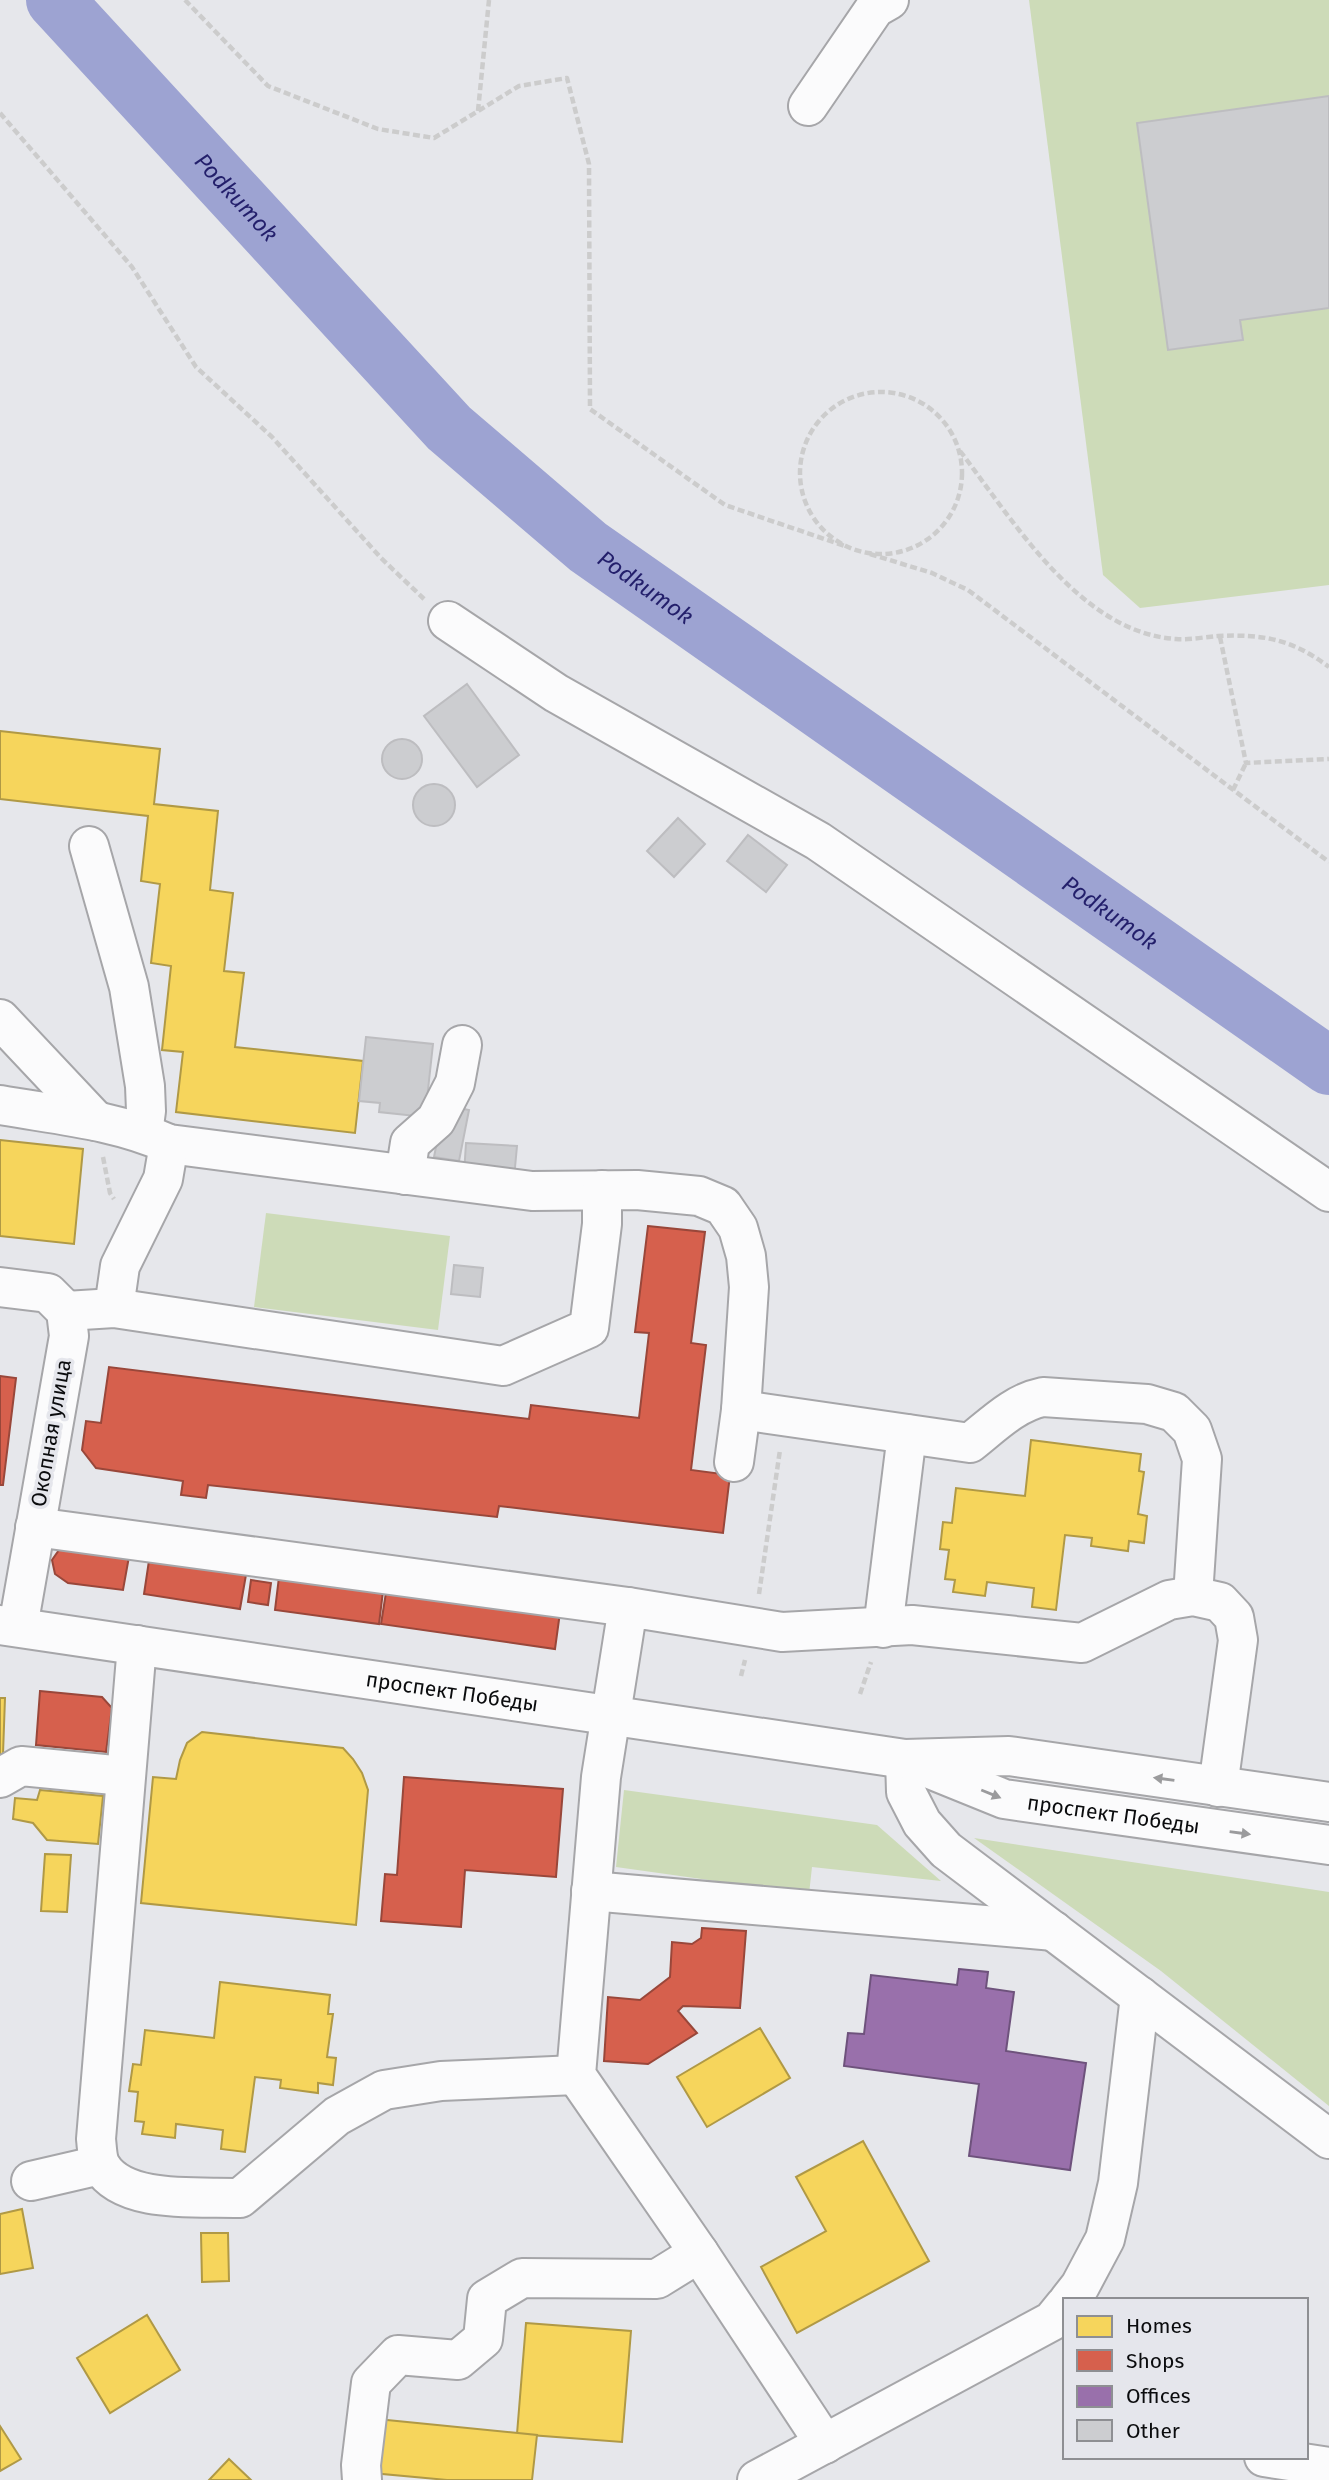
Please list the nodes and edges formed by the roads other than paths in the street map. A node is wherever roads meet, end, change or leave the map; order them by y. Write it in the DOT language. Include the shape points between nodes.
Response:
graph roads {
  1 [pos="888,0"];
  2 [pos="808,106"];
  3 [pos="448,621"];
  4 [pos="89,846"];
  5 [pos="0,1019"];
  6 [pos="462,1045"];
  7 [pos="0,1105"];
  8 [pos="96,1121"];
  9 [pos="156,1139"];
  10 [pos="405,1175"];
  11 [pos="603,1190"];
  12 [pos="1329,1192"];
  13 [pos="0,1287"];
  14 [pos="114,1308"];
  15 [pos="66,1311"];
  16 [pos="741,1410"];
  17 [pos="907,1434"];
  18 [pos="734,1462"];
  19 [pos="34,1527"];
  20 [pos="1193,1596"];
  21 [pos="628,1607"];
  22 [pos="9,1626"];
  23 [pos="883,1628"];
  24 [pos="137,1645"];
  25 [pos="611,1714"];
  26 [pos="905,1759"];
  27 [pos="124,1776"];
  28 [pos="0,1778"];
  29 [pos="1218,1787"];
  30 [pos="1329,1802"];
  31 [pos="1329,1845"];
  32 [pos="592,1891"];
  33 [pos="1054,1931"];
  34 [pos="1140,1996"];
  35 [pos="576,2075"];
  36 [pos="1329,2139"];
  37 [pos="100,2165"];
  38 [pos="31,2181"];
  39 [pos="699,2253"];
  40 [pos="1074,2298"];
  41 [pos="1063,2317"];
  42 [pos="825,2444"];
  43 [pos="1277,2459"];
  44 [pos="1329,2467"];
  45 [pos="362,2480"];
  46 [pos="757,2480"];
  1 -- 2 [label="main road" via="876,8"];
  3 -- 12 [label="main road" via="556,693 818,841"];
  4 -- 9 [label="main road" via="129,987 146,1111"];
  5 -- 8 [label="main road"];
  6 -- 10 [label="main road" via="455,1083 436,1120 410,1143"];
  7 -- 8 [label="main road"];
  8 -- 9 [label="main road"];
  9 -- 10 [label="main road"];
  9 -- 14 [label="main road" via="163,1179 120,1266"];
  10 -- 11 [label="main road" via="532,1191"];
  11 -- 14 [label="main road" via="589,1328 503,1366"];
  11 -- 16 [label="main road" via="699,1196 723,1206 738,1228 749,1287"];
  13 -- 15 [label="main road" via="48,1293"];
  14 -- 15 [label="main road"];
  15 -- 19 [label="main road, Окопная улица" via="69,1336"];
  16 -- 17 [label="main road"];
  16 -- 18 [label="main road"];
  17 -- 20 [label="main road" via="970,1443 1027,1400 1043,1397 1147,1404 1174,1412 1192,1430 1202,1459"];
  17 -- 23 [label="main road"];
  19 -- 21 [label="main road"];
  19 -- 22 [label="main road, Окопная улица"];
  20 -- 23 [label="main road" via="1168,1600 1082,1643 912,1625"];
  20 -- 29 [label="main road" via="1220,1602 1234,1617 1238,1640"];
  21 -- 23 [label="main road" via="782,1632"];
  21 -- 25 [label="main road"];
  22 -- 24 [label="main road, проспект Победы"];
  24 -- 25 [label="main road, проспект Победы"];
  24 -- 27 [label="main road"];
  25 -- 26 [label="main road, проспект Победы"];
  25 -- 32 [label="main road"];
  29 -- 26 [label="main road, проспект Победы, one-way" via="1009,1756"];
  26 -- 31 [label="main road, проспект Победы, one-way" via="1004,1799"];
  26 -- 33 [label="main road" via="906,1792 922,1824 946,1850"];
  27 -- 28 [label="main road" via="21,1766"];
  27 -- 37 [label="main road" via="96,2139"];
  29 -- 30 [label="main road, проспект Победы"];
  32 -- 33 [label="main road"];
  32 -- 35 [label="main road"];
  33 -- 34 [label="main road"];
  34 -- 36 [label="main road"];
  34 -- 40 [label="main road" via="1118,2183 1105,2239"];
  35 -- 37 [label="main road" via="441,2081 384,2090 337,2116 240,2198 158,2195 123,2187"];
  35 -- 39 [label="main road"];
  37 -- 38 [label="main road"];
  39 -- 42 [label="main road"];
  39 -- 45 [label="main road" via="657,2279 522,2278 486,2299 483,2339 458,2360 398,2355 371,2383"];
  41 -- 42 [label="main road"];
  42 -- 46 [label="main road"];
  43 -- 44 [label="main road"];
}
